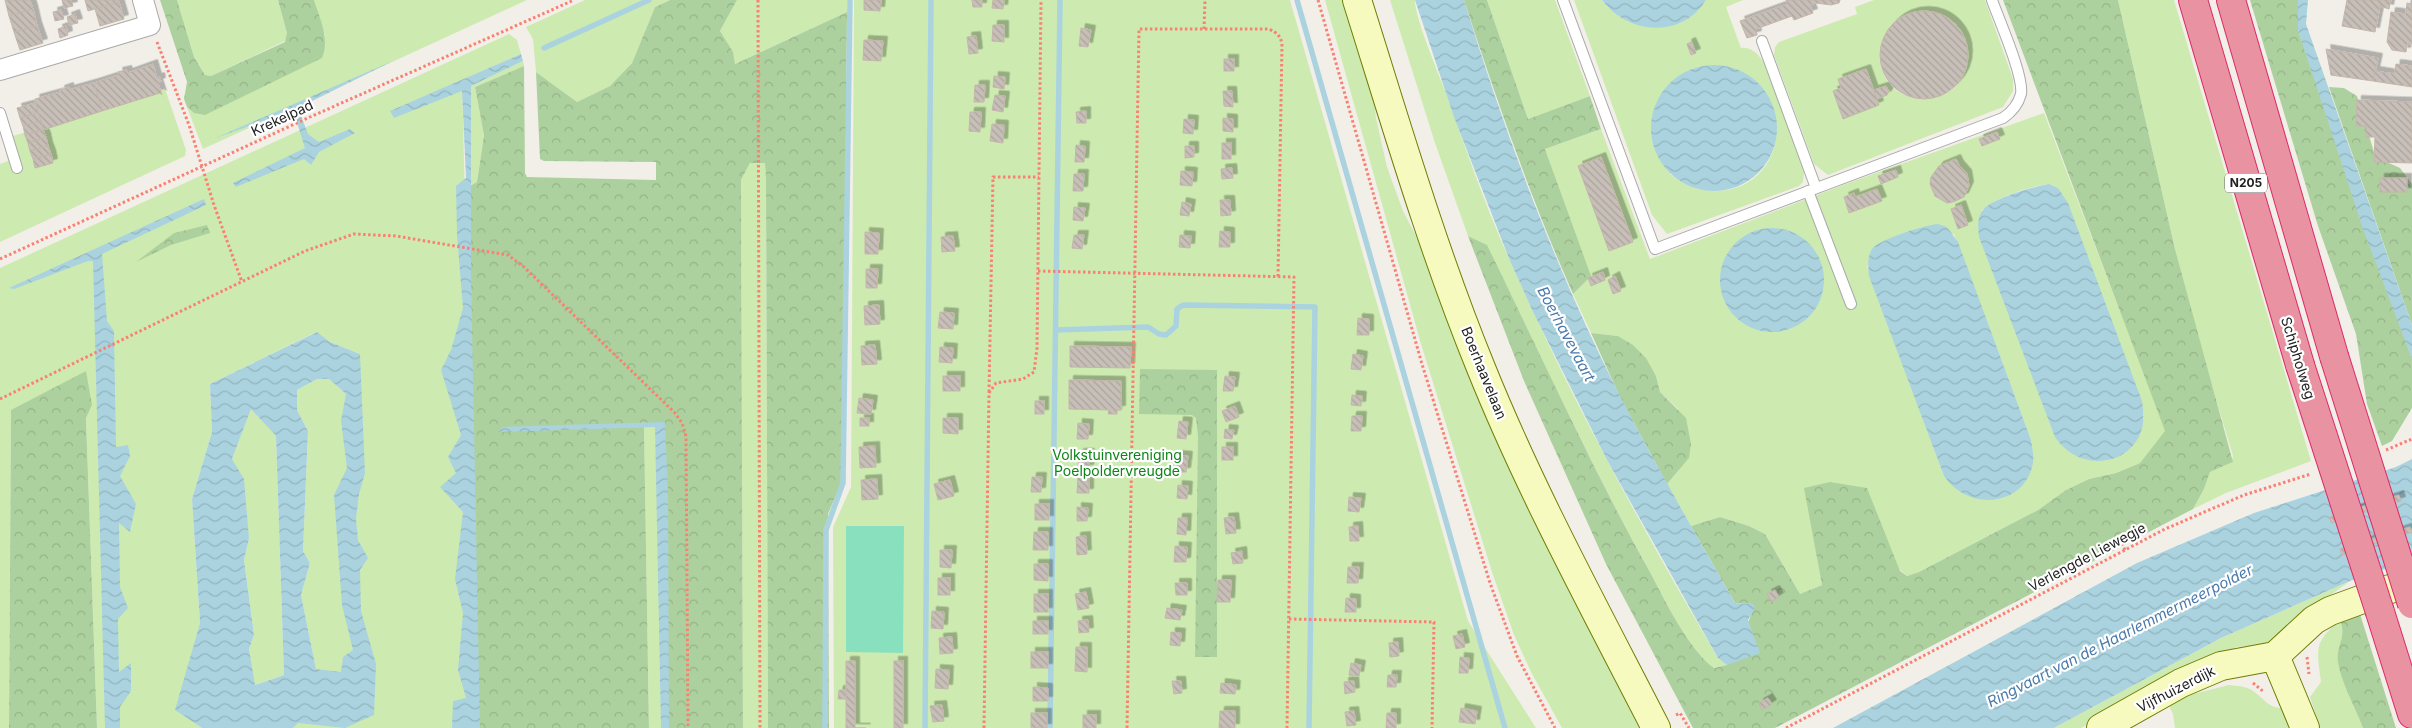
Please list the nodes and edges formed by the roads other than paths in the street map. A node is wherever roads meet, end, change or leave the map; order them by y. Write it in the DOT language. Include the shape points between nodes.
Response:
graph roads {
  1 [pos="143,0"];
  2 [pos="1357,0"];
  3 [pos="1563,0"];
  4 [pos="1992,0"];
  5 [pos="2193,0"];
  6 [pos="2231,0"];
  7 [pos="1762,41"];
  8 [pos="0,70"];
  9 [pos="0,113"];
  10 [pos="17,168"];
  11 [pos="1812,190"];
  12 [pos="1851,304"];
  13 [pos="2412,581"];
  14 [pos="2412,604"];
  15 [pos="2275,656"];
  16 [pos="2412,714"];
  17 [pos="1656,728"];
  18 [pos="2101,728"];
  19 [pos="2305,728"];
  1 -- 8 [label="street" via="150,25"];
  2 -- 17 [label="main road, Boerhaavelaan" via="1424,214 1481,369 1527,475"];
  3 -- 11 [label="lane" via="1655,248"];
  4 -- 11 [label="lane" via="2020,78 2021,92 2013,112"];
  5 -- 16 [label="highway, Schipholweg / N205, bridge" via="2300,365"];
  6 -- 14 [label="highway, N205, bridge" via="2334,356"];
  7 -- 11 [label="lane"];
  9 -- 10 [label="lane"];
  11 -- 12 [label="lane"];
  13 -- 15 [label="main road" via="2314,620"];
  15 -- 18 [label="main road, Vijfhuizerdijk" via="2221,666 2181,683"];
  15 -- 19 [label="main road"];
}
